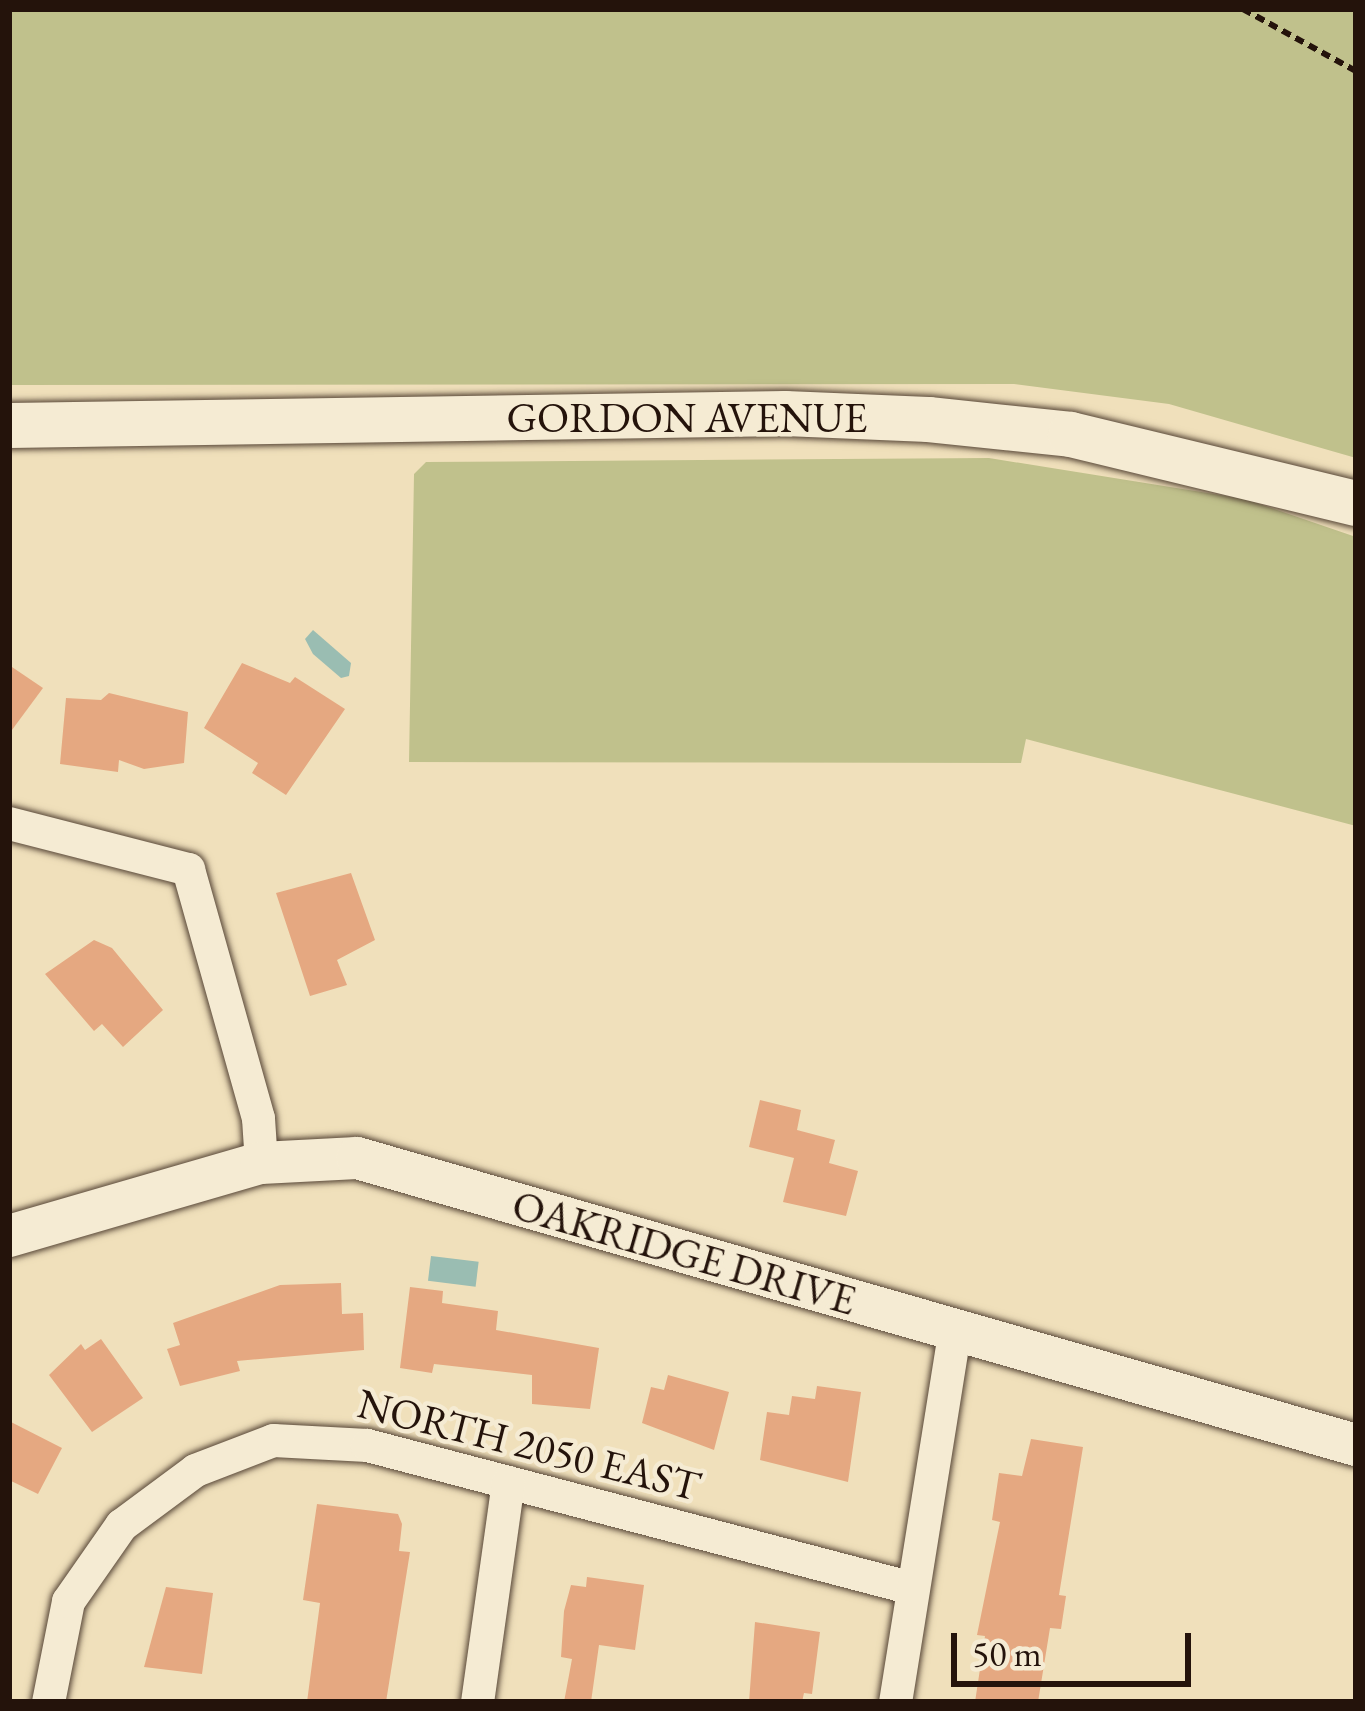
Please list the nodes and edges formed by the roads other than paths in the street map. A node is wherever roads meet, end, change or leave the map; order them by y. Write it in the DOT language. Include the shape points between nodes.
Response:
graph roads {
  1 [pos="9,425"];
  2 [pos="1356,503"];
  3 [pos="9,824"];
  4 [pos="261,1163"];
  5 [pos="9,1236"];
  6 [pos="954,1332"];
  7 [pos="1356,1445"];
  8 [pos="508,1482"];
  9 [pos="912,1588"];
  10 [pos="48,1702"];
  11 [pos="477,1702"];
  12 [pos="895,1702"];
  1 -- 2 [label="main road, GORDON AVENUE" via="785,413 928,419 1070,434"];
  3 -- 4 [label="street" via="188,869 258,1118"];
  4 -- 5 [label="street, OAKRIDGE DRIVE"];
  4 -- 6 [label="street, OAKRIDGE DRIVE" via="357,1158"];
  6 -- 7 [label="street, OAKRIDGE DRIVE"];
  6 -- 9 [label="street"];
  8 -- 9 [label="street, NORTH 2050 EAST"];
  8 -- 10 [label="street, NORTH 2050 EAST" via="367,1445 273,1440 195,1470 121,1525 68,1601"];
  8 -- 11 [label="street"];
  9 -- 12 [label="street"];
}
